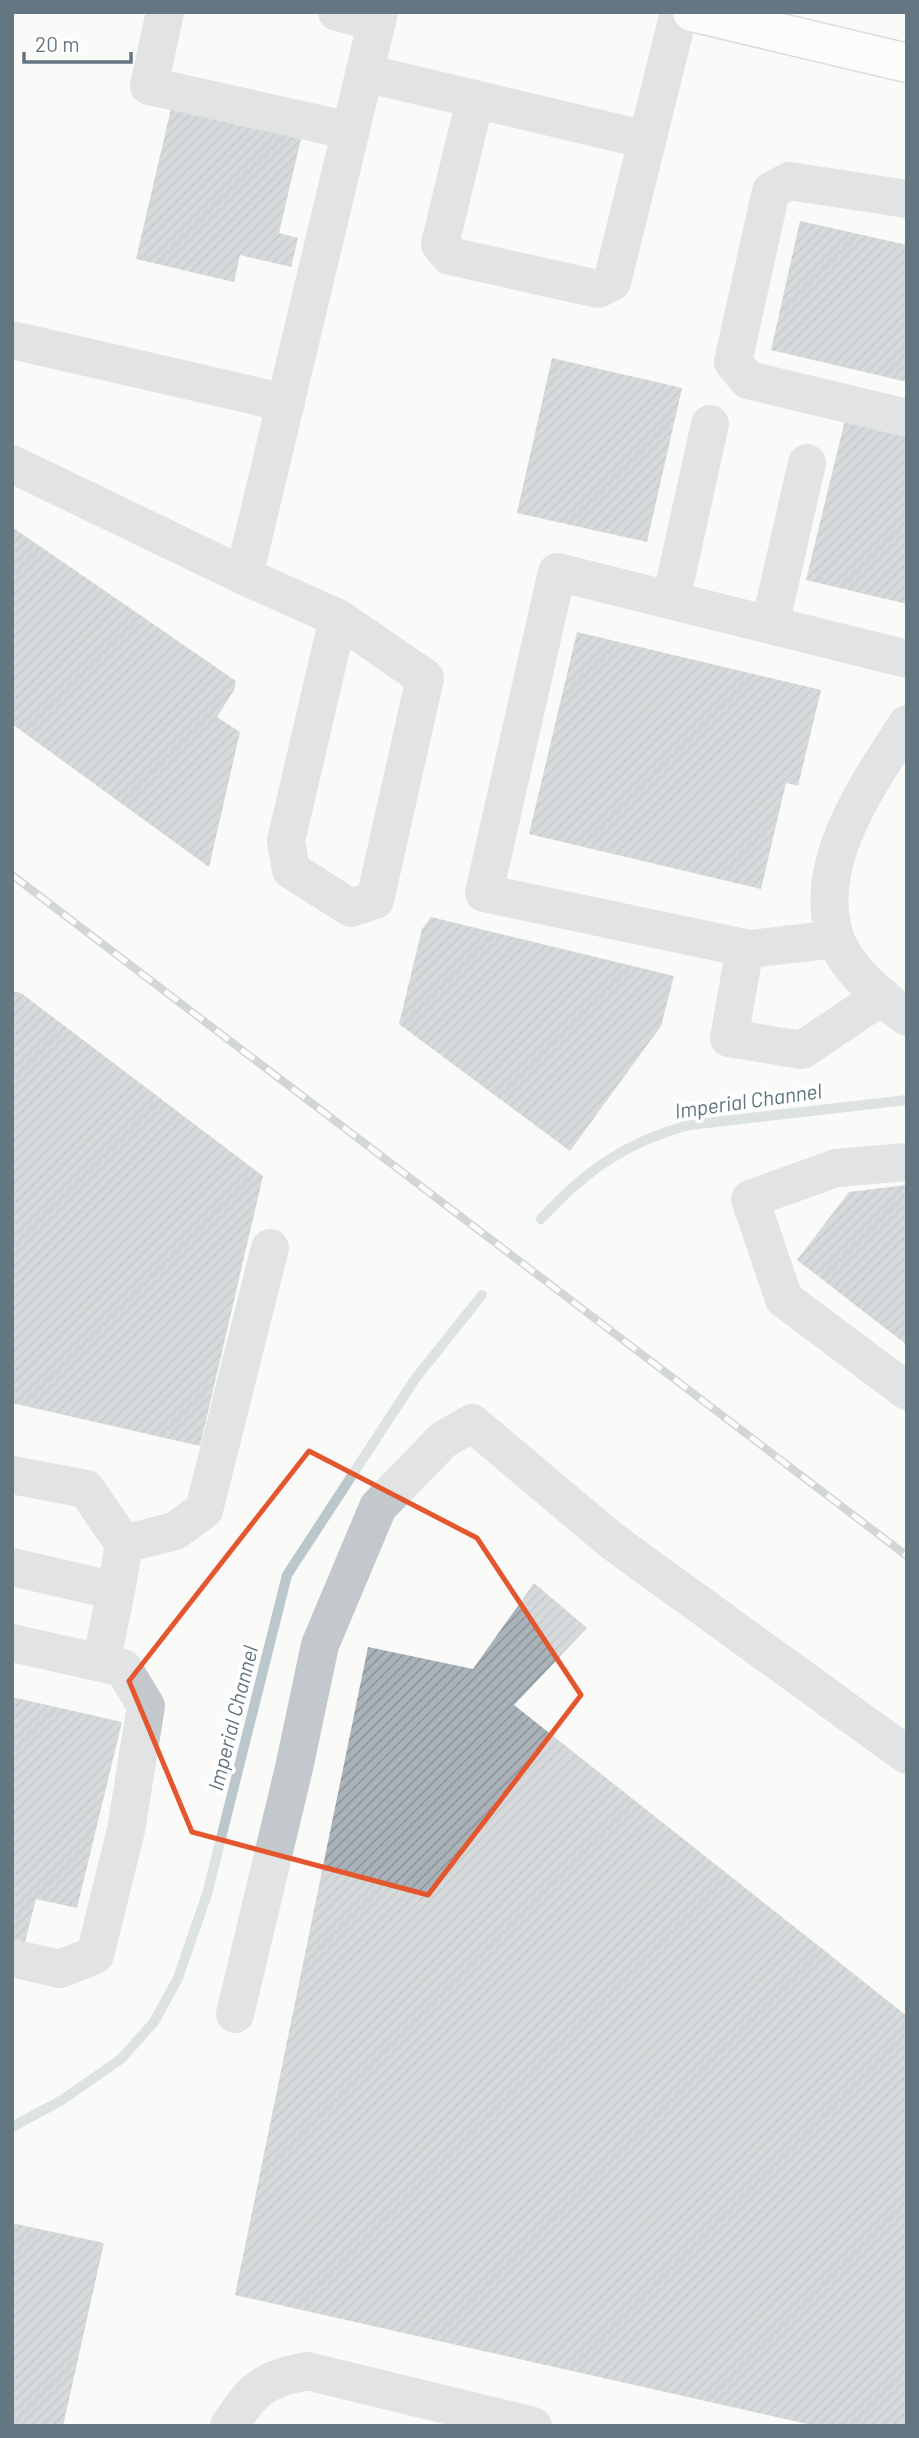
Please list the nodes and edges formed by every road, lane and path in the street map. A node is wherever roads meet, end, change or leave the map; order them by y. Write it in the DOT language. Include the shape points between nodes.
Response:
graph roads {
  1 [pos="165,12"];
  2 [pos="337,12"];
  3 [pos="679,12"];
  4 [pos="692,12"];
  5 [pos="378,17"];
  6 [pos="907,63"];
  7 [pos="365,74"];
  8 [pos="475,100"];
  9 [pos="351,131"];
  10 [pos="648,140"];
  11 [pos="907,199"];
  12 [pos="12,340"];
  13 [pos="286,403"];
  14 [pos="907,418"];
  15 [pos="710,424"];
  16 [pos="807,463"];
  17 [pos="12,464"];
  18 [pos="244,576"];
  19 [pos="671,600"];
  20 [pos="338,618"];
  21 [pos="770,625"];
  22 [pos="907,659"];
  23 [pos="907,724"];
  24 [pos="895,767"];
  25 [pos="836,939"];
  26 [pos="746,948"];
  27 [pos="894,1006"];
  28 [pos="907,1162"];
  29 [pos="270,1248"];
  30 [pos="907,1391"];
  31 [pos="12,1475"];
  32 [pos="124,1544"];
  33 [pos="12,1567"];
  34 [pos="116,1591"];
  35 [pos="12,1643"];
  36 [pos="101,1663"];
  37 [pos="907,1755"];
  38 [pos="12,1958"];
  39 [pos="235,2014"];
  40 [pos="229,2426"];
  41 [pos="533,2426"];
  1 -- 9 [label="street" via="149,86"];
  2 -- 5 [label="street"];
  3 -- 10 [label="street"];
  4 -- 6 [label="main road"];
  5 -- 7 [label="street"];
  7 -- 8 [label="street"];
  7 -- 9 [label="street"];
  8 -- 10 [label="street"];
  8 -- 10 [label="street" via="440,244 450,256 598,289 612,282"];
  9 -- 13 [label="street"];
  11 -- 14 [label="street" via="789,181 771,191 733,362 748,380"];
  12 -- 13 [label="street"];
  13 -- 18 [label="street"];
  15 -- 19 [label="street"];
  16 -- 21 [label="street"];
  17 -- 18 [label="street"];
  18 -- 20 [label="street"];
  19 -- 21 [label="street"];
  19 -- 26 [label="street" via="557,572 484,893"];
  20 -- 20 [label="street" via="286,841 291,870 351,908 375,900 425,678"];
  21 -- 22 [label="street"];
  23 -- 24 [label="street"];
  24 -- 25 [label="street" via="841,840 830,873"];
  25 -- 26 [label="street"];
  25 -- 27 [label="street" via="856,970"];
  26 -- 27 [label="street" via="729,1038 802,1050"];
  28 -- 30 [label="street" via="836,1168 750,1199 784,1299"];
  29 -- 32 [label="street" via="204,1510 176,1531"];
  31 -- 32 [label="street" via="86,1489"];
  32 -- 34 [label="street"];
  33 -- 34 [label="street"];
  34 -- 36 [label="street"];
  35 -- 36 [label="street"];
  36 -- 38 [label="street" via="123,1668 146,1706 126,1830 95,1955 60,1969"];
  37 -- 39 [label="street" via="612,1541 472,1423 443,1440 378,1507 320,1645"];
  40 -- 41 [label="street" via="249,2395 274,2377 307,2371"];
}
